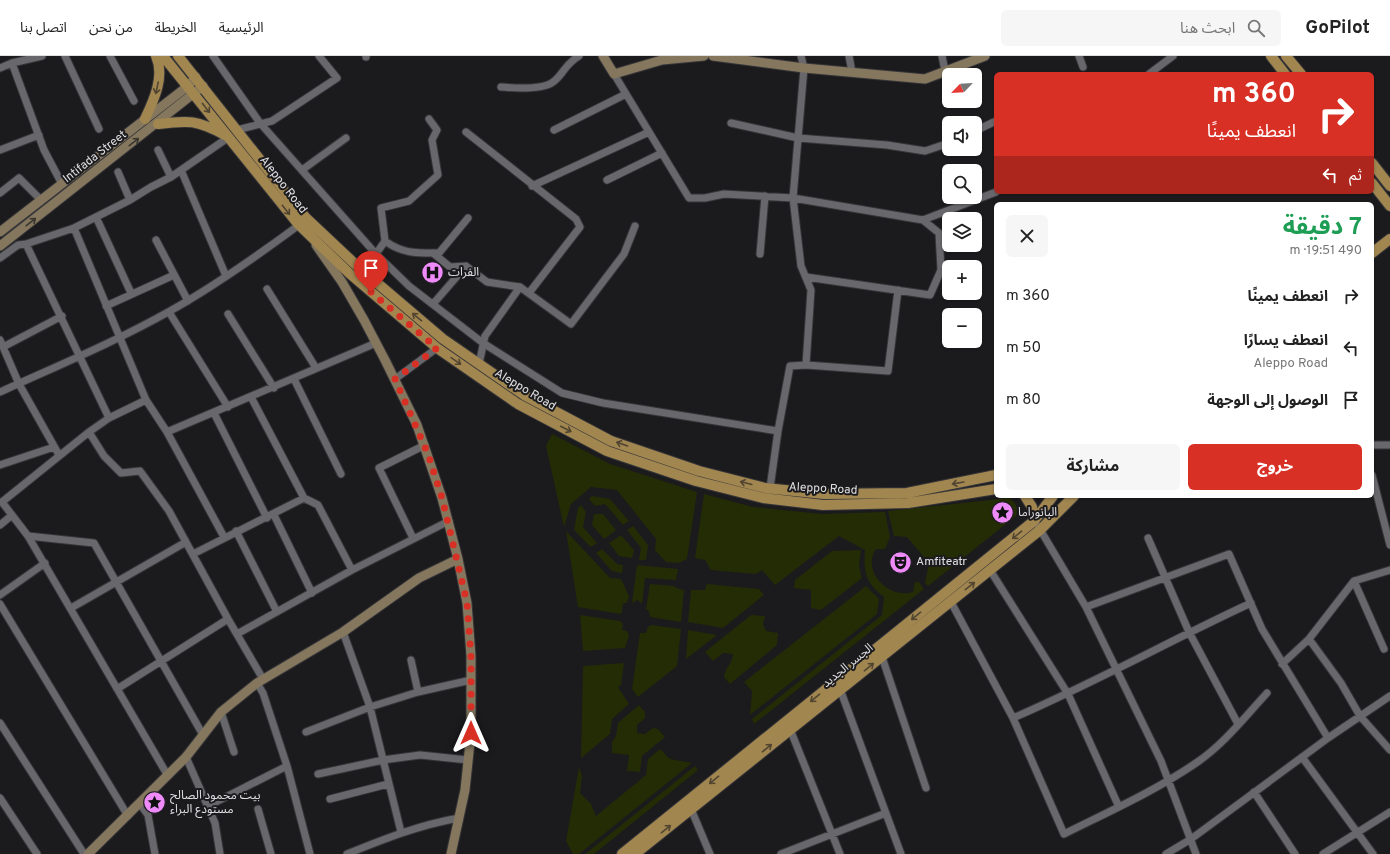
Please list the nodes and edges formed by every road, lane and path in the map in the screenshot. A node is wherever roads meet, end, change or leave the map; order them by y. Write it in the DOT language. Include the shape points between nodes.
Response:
graph roads {
  1 [pos="42,56"];
  2 [pos="65,56"];
  3 [pos="110,56"];
  4 [pos="156,56"];
  5 [pos="163,56"];
  6 [pos="178,56"];
  7 [pos="213,56"];
  8 [pos="319,56"];
  9 [pos="579,56"];
  10 [pos="603,56"];
  11 [pos="702,56"];
  12 [pos="712,56"];
  13 [pos="801,56"];
  14 [pos="849,56"];
  15 [pos="942,56"];
  16 [pos="985,56"];
  17 [pos="1079,56"];
  18 [pos="1173,56"];
  19 [pos="1271,56"];
  20 [pos="1286,56"];
  21 [pos="733,57"];
  22 [pos="662,58"];
  23 [pos="767,60"];
  24 [pos="12,63"];
  25 [pos="1083,67"];
  26 [pos="0,68"];
  27 [pos="804,68"];
  28 [pos="944,68"];
  29 [pos="953,68"];
  30 [pos="852,72"];
  31 [pos="942,72"];
  32 [pos="1152,72"];
  33 [pos="1283,72"];
  34 [pos="1299,72"];
  35 [pos="614,74"];
  36 [pos="196,77"];
  37 [pos="203,86"];
  38 [pos="501,87"];
  39 [pos="191,90"];
  40 [pos="626,94"];
  41 [pos="134,101"];
  42 [pos="145,119"];
  43 [pos="429,119"];
  44 [pos="994,122"];
  45 [pos="260,123"];
  46 [pos="731,123"];
  47 [pos="158,124"];
  48 [pos="982,128"];
  49 [pos="99,129"];
  50 [pos="237,130"];
  51 [pos="554,130"];
  52 [pos="466,132"];
  53 [pos="649,132"];
  54 [pos="39,135"];
  55 [pos="229,137"];
  56 [pos="346,138"];
  57 [pos="798,138"];
  58 [pos="942,145"];
  59 [pos="0,150"];
  60 [pos="158,150"];
  61 [pos="662,153"];
  62 [pos="1374,166"];
  63 [pos="181,170"];
  64 [pos="302,170"];
  65 [pos="118,172"];
  66 [pos="172,177"];
  67 [pos="607,180"];
  68 [pos="62,184"];
  69 [pos="532,186"];
  70 [pos="1374,186"];
  71 [pos="1390,186"];
  72 [pos="0,193"];
  73 [pos="994,193"];
  74 [pos="765,196"];
  75 [pos="793,198"];
  76 [pos="41,200"];
  77 [pos="130,200"];
  78 [pos="1390,206"];
  79 [pos="96,217"];
  80 [pos="468,218"];
  81 [pos="923,220"];
  82 [pos="298,225"];
  83 [pos="635,226"];
  84 [pos="74,228"];
  85 [pos="0,232"];
  86 [pos="311,238"];
  87 [pos="1390,239"];
  88 [pos="156,240"];
  89 [pos="385,241"];
  90 [pos="26,244"];
  91 [pos="0,246"];
  92 [pos="1374,251"];
  93 [pos="433,253"];
  94 [pos="376,254"];
  95 [pos="760,254"];
  96 [pos="0,258"];
  97 [pos="466,266"];
  98 [pos="174,275"];
  99 [pos="226,276"];
  100 [pos="806,277"];
  101 [pos="520,287"];
  102 [pos="267,289"];
  103 [pos="898,290"];
  104 [pos="131,293"];
  105 [pos="529,293"];
  106 [pos="188,301"];
  107 [pos="433,304"];
  108 [pos="106,306"];
  109 [pos="169,312"];
  110 [pos="228,314"];
  111 [pos="62,316"];
  112 [pos="119,338"];
  113 [pos="376,343"];
  114 [pos="483,343"];
  115 [pos="2,344"];
  116 [pos="437,348"];
  117 [pos="80,356"];
  118 [pos="479,364"];
  119 [pos="806,365"];
  120 [pos="316,368"];
  121 [pos="294,379"];
  122 [pos="395,379"];
  123 [pos="19,384"];
  124 [pos="274,388"];
  125 [pos="0,392"];
  126 [pos="251,397"];
  127 [pos="146,400"];
  128 [pos="228,407"];
  129 [pos="214,413"];
  130 [pos="109,418"];
  131 [pos="778,431"];
  132 [pos="89,432"];
  133 [pos="167,432"];
  134 [pos="425,445"];
  135 [pos="1374,445"];
  136 [pos="1390,445"];
  137 [pos="54,447"];
  138 [pos="59,455"];
  139 [pos="0,465"];
  140 [pos="341,474"];
  141 [pos="994,475"];
  142 [pos="1374,483"];
  143 [pos="770,488"];
  144 [pos="994,489"];
  145 [pos="304,498"];
  146 [pos="1026,498"];
  147 [pos="1051,498"];
  148 [pos="1072,498"];
  149 [pos="11,516"];
  150 [pos="270,516"];
  151 [pos="449,521"];
  152 [pos="1034,521"];
  153 [pos="0,525"];
  154 [pos="1040,530"];
  155 [pos="236,531"];
  156 [pos="28,536"];
  157 [pos="224,537"];
  158 [pos="413,538"];
  159 [pos="1148,538"];
  160 [pos="186,542"];
  161 [pos="1390,544"];
  162 [pos="192,554"];
  163 [pos="458,560"];
  164 [pos="45,563"];
  165 [pos="352,570"];
  166 [pos="990,570"];
  167 [pos="1390,570"];
  168 [pos="1166,579"];
  169 [pos="116,581"];
  170 [pos="1354,582"];
  171 [pos="312,593"];
  172 [pos="0,595"];
  173 [pos="950,602"];
  174 [pos="1251,602"];
  175 [pos="0,604"];
  176 [pos="1086,607"];
  177 [pos="71,608"];
  178 [pos="277,612"];
  179 [pos="228,619"];
  180 [pos="343,632"];
  181 [pos="1189,632"];
  182 [pos="237,634"];
  183 [pos="1309,639"];
  184 [pos="1384,649"];
  185 [pos="882,657"];
  186 [pos="411,660"];
  187 [pos="160,662"];
  188 [pos="1282,664"];
  189 [pos="1116,668"];
  190 [pos="471,680"];
  191 [pos="260,681"];
  192 [pos="840,689"];
  193 [pos="117,690"];
  194 [pos="418,692"];
  195 [pos="1267,693"];
  196 [pos="1068,694"];
  197 [pos="1390,696"];
  198 [pos="370,707"];
  199 [pos="221,712"];
  200 [pos="1360,716"];
  201 [pos="1013,718"];
  202 [pos="0,723"];
  203 [pos="1238,724"];
  204 [pos="790,729"];
  205 [pos="306,732"];
  206 [pos="203,735"];
  207 [pos="1328,738"];
  208 [pos="1390,750"];
  209 [pos="234,752"];
  210 [pos="186,757"];
  211 [pos="1302,757"];
  212 [pos="383,760"];
  213 [pos="468,760"];
  214 [pos="287,766"];
  215 [pos="318,774"];
  216 [pos="168,776"];
  217 [pos="1168,780"];
  218 [pos="388,784"];
  219 [pos="926,788"];
  220 [pos="1254,792"];
  221 [pos="0,798"];
  222 [pos="330,799"];
  223 [pos="140,804"];
  224 [pos="208,806"];
  225 [pos="1119,807"];
  226 [pos="258,809"];
  227 [pos="691,809"];
  228 [pos="1390,812"];
  229 [pos="886,813"];
  230 [pos="128,816"];
  231 [pos="459,818"];
  232 [pos="401,832"];
  233 [pos="1357,833"];
  234 [pos="832,834"];
  235 [pos="1190,839"];
  236 [pos="37,854"];
  237 [pos="84,854"];
  238 [pos="88,854"];
  239 [pos="155,854"];
  240 [pos="220,854"];
  241 [pos="271,854"];
  242 [pos="310,854"];
  243 [pos="347,854"];
  244 [pos="451,854"];
  245 [pos="622,854"];
  246 [pos="635,854"];
  247 [pos="710,854"];
  248 [pos="781,854"];
  249 [pos="840,854"];
  250 [pos="901,854"];
  251 [pos="1166,854"];
  252 [pos="1196,854"];
  253 [pos="1295,854"];
  254 [pos="1323,854"];
  255 [pos="1373,854"];
  1 -- 24 [label="street"];
  2 -- 49 [label="street"];
  3 -- 41 [label="street"];
  4 -- 42 [label="main road, one-way" via="160,64 156,93"];
  5 -- 39 [label="main road, Aleppo Road"];
  6 -- 36 [label="main road, Aleppo Road"];
  7 -- 45 [label="street"];
  8 -- 45 [label="street" via="337,78 272,121"];
  9 -- 38 [label="street" via="569,62 553,83 527,89"];
  10 -- 35 [label="main road"];
  11 -- 22 [label="main road"];
  12 -- 21 [label="main road"];
  13 -- 27 [label="street"];
  14 -- 30 [label="street"];
  15 -- 28 [label="street"];
  16 -- 29 [label="main road"];
  17 -- 25 [label="street"];
  18 -- 32 [label="street"];
  19 -- 33 [label="main road"];
  20 -- 34 [label="main road"];
  21 -- 23 [label="main road"];
  22 -- 35 [label="main road"];
  23 -- 27 [label="main road"];
  24 -- 26 [label="street"];
  24 -- 54 [label="street"];
  27 -- 30 [label="main road"];
  27 -- 57 [label="street"];
  30 -- 31 [label="main road" via="925,78"];
  35 -- 40 [label="street"];
  36 -- 37 [label="main road, Aleppo Road"];
  36 -- 39 [label="main road, Intifada Street"];
  37 -- 39 [label="main road, Intifada Street"];
  37 -- 50 [label="main road, Aleppo Road"];
  39 -- 42 [label="main road, Intifada Street"];
  39 -- 47 [label="main road, Intifada Street"];
  39 -- 55 [label="main road, Aleppo Road, one-way"];
  40 -- 51 [label="street"];
  40 -- 53 [label="street"];
  42 -- 68 [label="main road, Intifada Street"];
  43 -- 89 [label="street" via="436,130 432,140 438,175 408,201 381,208"];
  44 -- 48 [label="street"];
  45 -- 50 [label="street"];
  45 -- 64 [label="street"];
  46 -- 57 [label="street"];
  47 -- 55 [label="main road" via="180,121 203,123"];
  91 -- 47 [label="main road, Intifada Street, one-way"];
  118 -- 50 [label="main road, Aleppo Road, one-way" via="443,339 356,265 306,218"];
  52 -- 69 [label="street"];
  53 -- 61 [label="street"];
  53 -- 69 [label="street"];
  54 -- 59 [label="street"];
  54 -- 68 [label="street"];
  55 -- 63 [label="street"];
  55 -- 82 [label="main road, Aleppo Road, one-way"];
  56 -- 64 [label="street"];
  57 -- 58 [label="street" via="887,145 925,151"];
  57 -- 75 [label="street"];
  60 -- 66 [label="street"];
  61 -- 67 [label="street"];
  61 -- 74 [label="street" via="689,198 724,194"];
  62 -- 71 [label="main road"];
  63 -- 66 [label="street"];
  63 -- 99 [label="street"];
  64 -- 94 [label="street"];
  65 -- 77 [label="street"];
  66 -- 77 [label="street"];
  68 -- 76 [label="main road, Intifada Street"];
  69 -- 105 [label="street" via="576,219 580,227"];
  70 -- 78 [label="main road"];
  72 -- 76 [label="street" via="19,178"];
  73 -- 81 [label="street"];
  74 -- 75 [label="street"];
  74 -- 95 [label="street"];
  75 -- 81 [label="street"];
  75 -- 100 [label="street" via="801,266"];
  76 -- 85 [label="main road, Intifada Street"];
  77 -- 79 [label="street"];
  79 -- 84 [label="street"];
  79 -- 104 [label="street"];
  80 -- 93 [label="street" via="439,253"];
  81 -- 103 [label="street" via="939,233 941,270 930,295"];
  82 -- 86 [label="main road, Aleppo Road"];
  82 -- 99 [label="street" via="246,265"];
  83 -- 105 [label="street" via="624,254 571,324"];
  84 -- 90 [label="street"];
  84 -- 108 [label="street"];
  86 -- 113 [label="main road" via="342,282"];
  86 -- 116 [label="main road, Aleppo Road"];
  87 -- 92 [label="main road"];
  88 -- 98 [label="street"];
  89 -- 93 [label="street" via="397,250"];
  89 -- 94 [label="street"];
  90 -- 96 [label="street" via="18,245"];
  90 -- 111 [label="street"];
  93 -- 97 [label="street" via="450,267"];
  94 -- 107 [label="street" via="409,286"];
  97 -- 101 [label="street" via="488,282"];
  97 -- 107 [label="street"];
  98 -- 104 [label="street"];
  98 -- 106 [label="street"];
  99 -- 106 [label="street"];
  100 -- 103 [label="street"];
  100 -- 119 [label="street" via="811,290"];
  101 -- 105 [label="street"];
  101 -- 114 [label="street" via="485,336"];
  102 -- 120 [label="street"];
  103 -- 119 [label="street" via="888,371"];
  104 -- 108 [label="street"];
  106 -- 109 [label="street"];
  107 -- 114 [label="street"];
  108 -- 112 [label="street"];
  109 -- 112 [label="street"];
  109 -- 128 [label="street"];
  110 -- 124 [label="street"];
  111 -- 115 [label="street"];
  111 -- 117 [label="street"];
  112 -- 117 [label="street"];
  112 -- 127 [label="street"];
  113 -- 120 [label="street"];
  113 -- 122 [label="main road"];
  114 -- 118 [label="street"];
  114 -- 131 [label="street" via="562,393 603,403"];
  115 -- 123 [label="street"];
  116 -- 122 [label="street"];
  116 -- 144 [label="main road, Aleppo Road, one-way" via="518,404 607,451 696,481 763,498 823,504 908,504"];
  117 -- 123 [label="street"];
  117 -- 130 [label="street"];
  143 -- 118 [label="main road, Aleppo Road, one-way" via="699,471 611,441 524,395"];
  119 -- 131 [label="street" via="790,366"];
  120 -- 121 [label="street"];
  121 -- 124 [label="street"];
  121 -- 140 [label="street"];
  122 -- 134 [label="main road"];
  123 -- 125 [label="street"];
  123 -- 137 [label="street"];
  124 -- 126 [label="street"];
  126 -- 128 [label="street"];
  126 -- 145 [label="street"];
  127 -- 130 [label="street"];
  127 -- 133 [label="street"];
  128 -- 129 [label="street"];
  129 -- 133 [label="street"];
  129 -- 150 [label="street"];
  130 -- 132 [label="street"];
  131 -- 143 [label="street"];
  132 -- 138 [label="street"];
  132 -- 160 [label="street" via="104,456 121,473 140,471 169,511"];
  133 -- 157 [label="street"];
  134 -- 151 [label="main road"];
  134 -- 158 [label="street" via="379,468"];
  135 -- 136 [label="street"];
  137 -- 138 [label="street"];
  137 -- 139 [label="street"];
  138 -- 149 [label="street" via="2,502"];
  141 -- 143 [label="main road, Aleppo Road, one-way" via="907,493 824,494"];
  142 -- 161 [label="street"];
  145 -- 150 [label="street"];
  145 -- 165 [label="street" via="318,505"];
  146 -- 152 [label="main road" via="1032,507"];
  147 -- 152 [label="main road, الجسر الجديد"];
  148 -- 154 [label="main road, الجسر الجديد"];
  149 -- 153 [label="street"];
  149 -- 156 [label="street"];
  150 -- 155 [label="street"];
  150 -- 171 [label="street"];
  151 -- 158 [label="street"];
  151 -- 163 [label="main road"];
  152 -- 154 [label="street"];
  152 -- 245 [label="main road, الجسر الجديد, one-way"];
  154 -- 166 [label="main road, الجسر الجديد"];
  154 -- 176 [label="street"];
  155 -- 157 [label="street"];
  155 -- 178 [label="street"];
  156 -- 164 [label="street"];
  156 -- 169 [label="street" via="94,543"];
  157 -- 162 [label="street"];
  158 -- 165 [label="street"];
  159 -- 168 [label="street"];
  160 -- 162 [label="street"];
  160 -- 169 [label="street"];
  162 -- 179 [label="street"];
  163 -- 180 [label="main road" via="419,578"];
  163 -- 190 [label="main road" via="467,603"];
  164 -- 172 [label="street"];
  164 -- 177 [label="street"];
  165 -- 171 [label="street"];
  173 -- 166 [label="main road, الجسر الجديد, one-way"];
  166 -- 196 [label="street"];
  167 -- 170 [label="street"];
  168 -- 174 [label="street" via="1229,554"];
  168 -- 176 [label="street"];
  168 -- 181 [label="street"];
  169 -- 177 [label="street"];
  169 -- 187 [label="street"];
  170 -- 183 [label="street"];
  170 -- 184 [label="street"];
  171 -- 178 [label="street"];
  173 -- 185 [label="main road, الجسر الجديد"];
  173 -- 201 [label="street"];
  174 -- 181 [label="street"];
  174 -- 188 [label="street"];
  175 -- 230 [label="street"];
  176 -- 189 [label="street"];
  177 -- 193 [label="street"];
  178 -- 182 [label="street"];
  179 -- 182 [label="street"];
  179 -- 187 [label="street"];
  180 -- 191 [label="main road"];
  180 -- 198 [label="street"];
  181 -- 189 [label="street"];
  181 -- 203 [label="street"];
  182 -- 191 [label="street"];
  183 -- 188 [label="street"];
  183 -- 200 [label="street" via="1341,683"];
  192 -- 185 [label="main road, الجسر الجديد, one-way"];
  185 -- 219 [label="street"];
  186 -- 194 [label="street"];
  187 -- 193 [label="street"];
  187 -- 206 [label="street"];
  188 -- 207 [label="street"];
  189 -- 196 [label="street"];
  189 -- 217 [label="street"];
  190 -- 194 [label="street"];
  190 -- 213 [label="main road"];
  191 -- 199 [label="main road"];
  191 -- 214 [label="street"];
  192 -- 204 [label="main road, الجسر الجديد"];
  192 -- 229 [label="street"];
  193 -- 216 [label="street"];
  194 -- 198 [label="street"];
  195 -- 203 [label="street"];
  196 -- 201 [label="street"];
  196 -- 225 [label="street"];
  197 -- 200 [label="street"];
  198 -- 205 [label="street"];
  198 -- 212 [label="street"];
  199 -- 206 [label="main road"];
  199 -- 209 [label="street"];
  200 -- 207 [label="street"];
  200 -- 208 [label="street"];
  201 -- 225 [label="street" via="1064,834"];
  202 -- 237 [label="street"];
  203 -- 217 [label="street" via="1196,764"];
  227 -- 204 [label="main road, الجسر الجديد, one-way"];
  204 -- 234 [label="street"];
  206 -- 210 [label="main road"];
  207 -- 211 [label="street"];
  210 -- 216 [label="main road"];
  210 -- 224 [label="street"];
  211 -- 220 [label="street"];
  211 -- 233 [label="street"];
  212 -- 213 [label="street" via="420,755"];
  212 -- 215 [label="street"];
  212 -- 218 [label="street"];
  213 -- 231 [label="main road"];
  214 -- 224 [label="street"];
  214 -- 242 [label="street"];
  216 -- 223 [label="main road"];
  217 -- 225 [label="street"];
  217 -- 235 [label="street"];
  218 -- 222 [label="street"];
  218 -- 232 [label="street"];
  220 -- 235 [label="street"];
  220 -- 253 [label="street"];
  221 -- 236 [label="street"];
  223 -- 230 [label="main road"];
  223 -- 239 [label="street" via="148,815"];
  224 -- 240 [label="street"];
  226 -- 241 [label="street"];
  246 -- 227 [label="main road, الجسر الجديد, one-way"];
  227 -- 247 [label="street"];
  228 -- 233 [label="street"];
  229 -- 234 [label="street"];
  229 -- 250 [label="street"];
  230 -- 238 [label="main road"];
  231 -- 232 [label="street"];
  231 -- 244 [label="main road"];
  232 -- 243 [label="street"];
  233 -- 254 [label="street"];
  233 -- 255 [label="street"];
  234 -- 248 [label="street"];
  234 -- 249 [label="street"];
  235 -- 251 [label="street"];
  235 -- 252 [label="street"];
}
